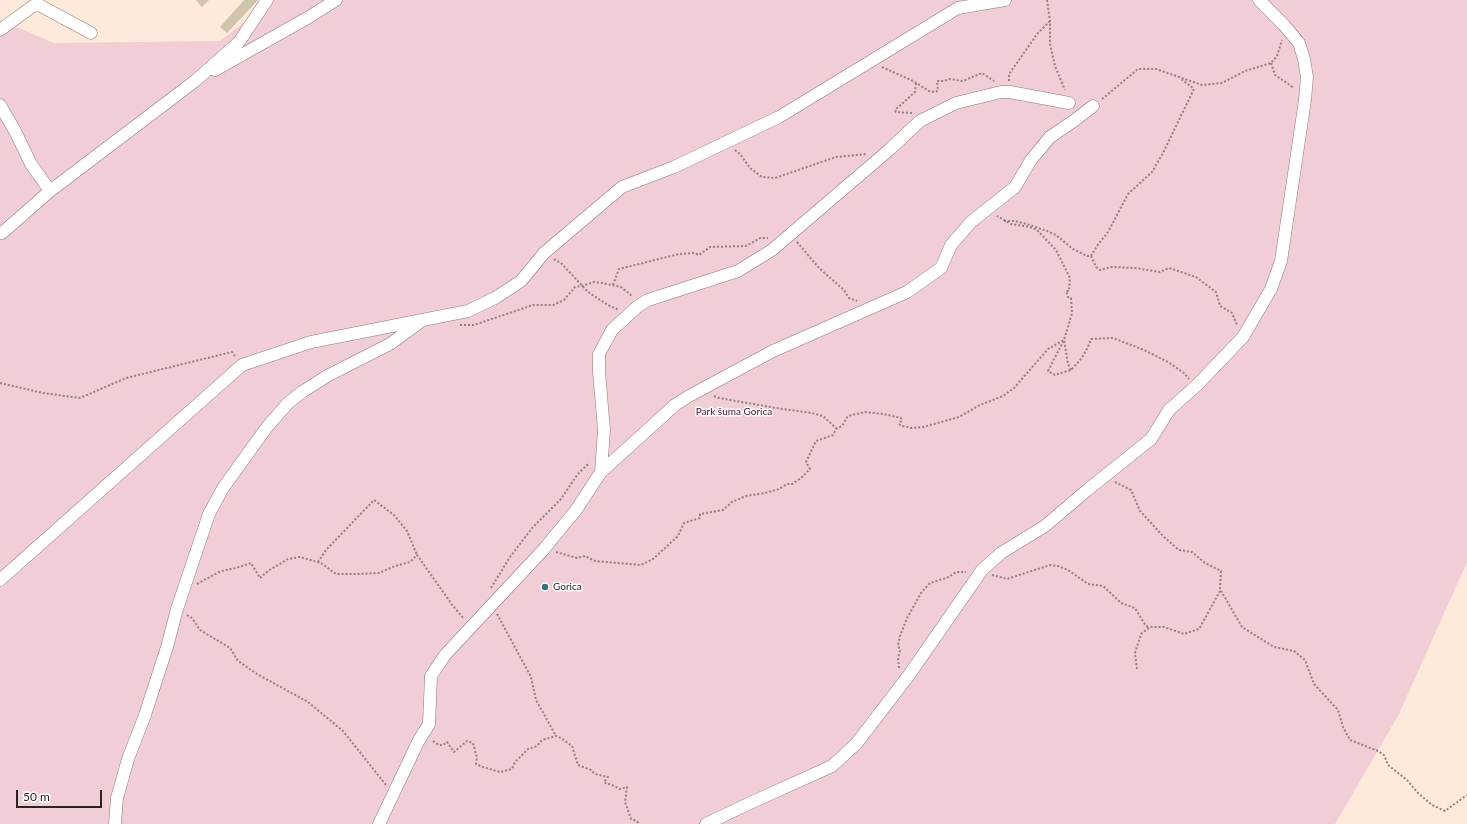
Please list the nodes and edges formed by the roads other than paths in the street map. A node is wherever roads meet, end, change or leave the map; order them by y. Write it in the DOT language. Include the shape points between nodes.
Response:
graph roads {
  1 [pos="267,0"];
  2 [pos="336,0"];
  3 [pos="1005,0"];
  4 [pos="1259,0"];
  5 [pos="0,30"];
  6 [pos="92,33"];
  7 [pos="195,81"];
  8 [pos="1069,103"];
  9 [pos="0,105"];
  10 [pos="1093,106"];
  11 [pos="50,191"];
  12 [pos="2,233"];
  13 [pos="425,319"];
  14 [pos="602,468"];
  15 [pos="0,580"];
  16 [pos="115,824"];
  17 [pos="379,824"];
  18 [pos="706,824"];
  1 -- 7 [label="street" via="239,42"];
  2 -- 7 [label="street"];
  3 -- 13 [label="street" via="958,8 779,117 674,167 622,187 544,253 521,280 495,298 468,311"];
  4 -- 18 [label="street" via="1299,43 1307,77 1281,261 1271,289 1243,337 1169,410 1151,439 1045,526 1001,553 981,572 856,744 832,766"];
  5 -- 6 [label="street" via="39,4"];
  7 -- 11 [label="street"];
  8 -- 14 [label="street" via="1006,92 956,103 920,121 772,250 738,271 648,300 638,306 612,330 599,354 604,430"];
  9 -- 11 [label="street" via="16,131 31,164"];
  10 -- 14 [label="street" via="1050,136 1031,160 1015,187 971,222 951,245 941,268 907,292 773,350 700,390 675,405"];
  11 -- 12 [label="street"];
  13 -- 15 [label="street" via="311,342 242,365"];
  13 -- 16 [label="street" via="390,344 350,363 288,403 222,488 209,514 168,646 128,759 117,798"];
  14 -- 17 [label="street" via="576,510 544,549 492,604 465,623 431,676 429,724"];
}
